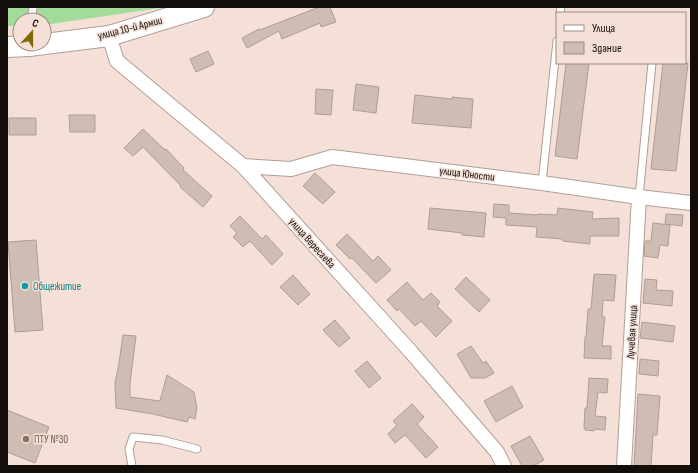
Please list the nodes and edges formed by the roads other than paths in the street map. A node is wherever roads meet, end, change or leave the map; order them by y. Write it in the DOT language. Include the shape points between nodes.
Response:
graph roads {
  1 [pos="204,7"];
  2 [pos="108,36"];
  3 [pos="52,42"];
  4 [pos="556,50"];
  5 [pos="652,64"];
  6 [pos="243,166"];
  7 [pos="542,183"];
  8 [pos="640,197"];
  9 [pos="691,203"];
  10 [pos="197,449"];
  11 [pos="132,466"];
  12 [pos="504,466"];
  13 [pos="624,466"];
  1 -- 2 [label="main road, улица 10-й Армии"];
  2 -- 3 [label="main road, улица 10-й Армии"];
  2 -- 6 [label="street, улица Вересаева" via="117,61"];
  4 -- 7 [label="lane"];
  5 -- 8 [label="lane"];
  6 -- 7 [label="street, улица Юности" via="292,169 332,157"];
  6 -- 12 [label="street, улица Вересаева" via="411,352 497,452"];
  7 -- 8 [label="street, улица Юности"];
  8 -- 9 [label="street, улица Юности"];
  8 -- 13 [label="street, Лучевая улица"];
  10 -- 11 [label="lane" via="162,440 133,437 129,449"];
}
